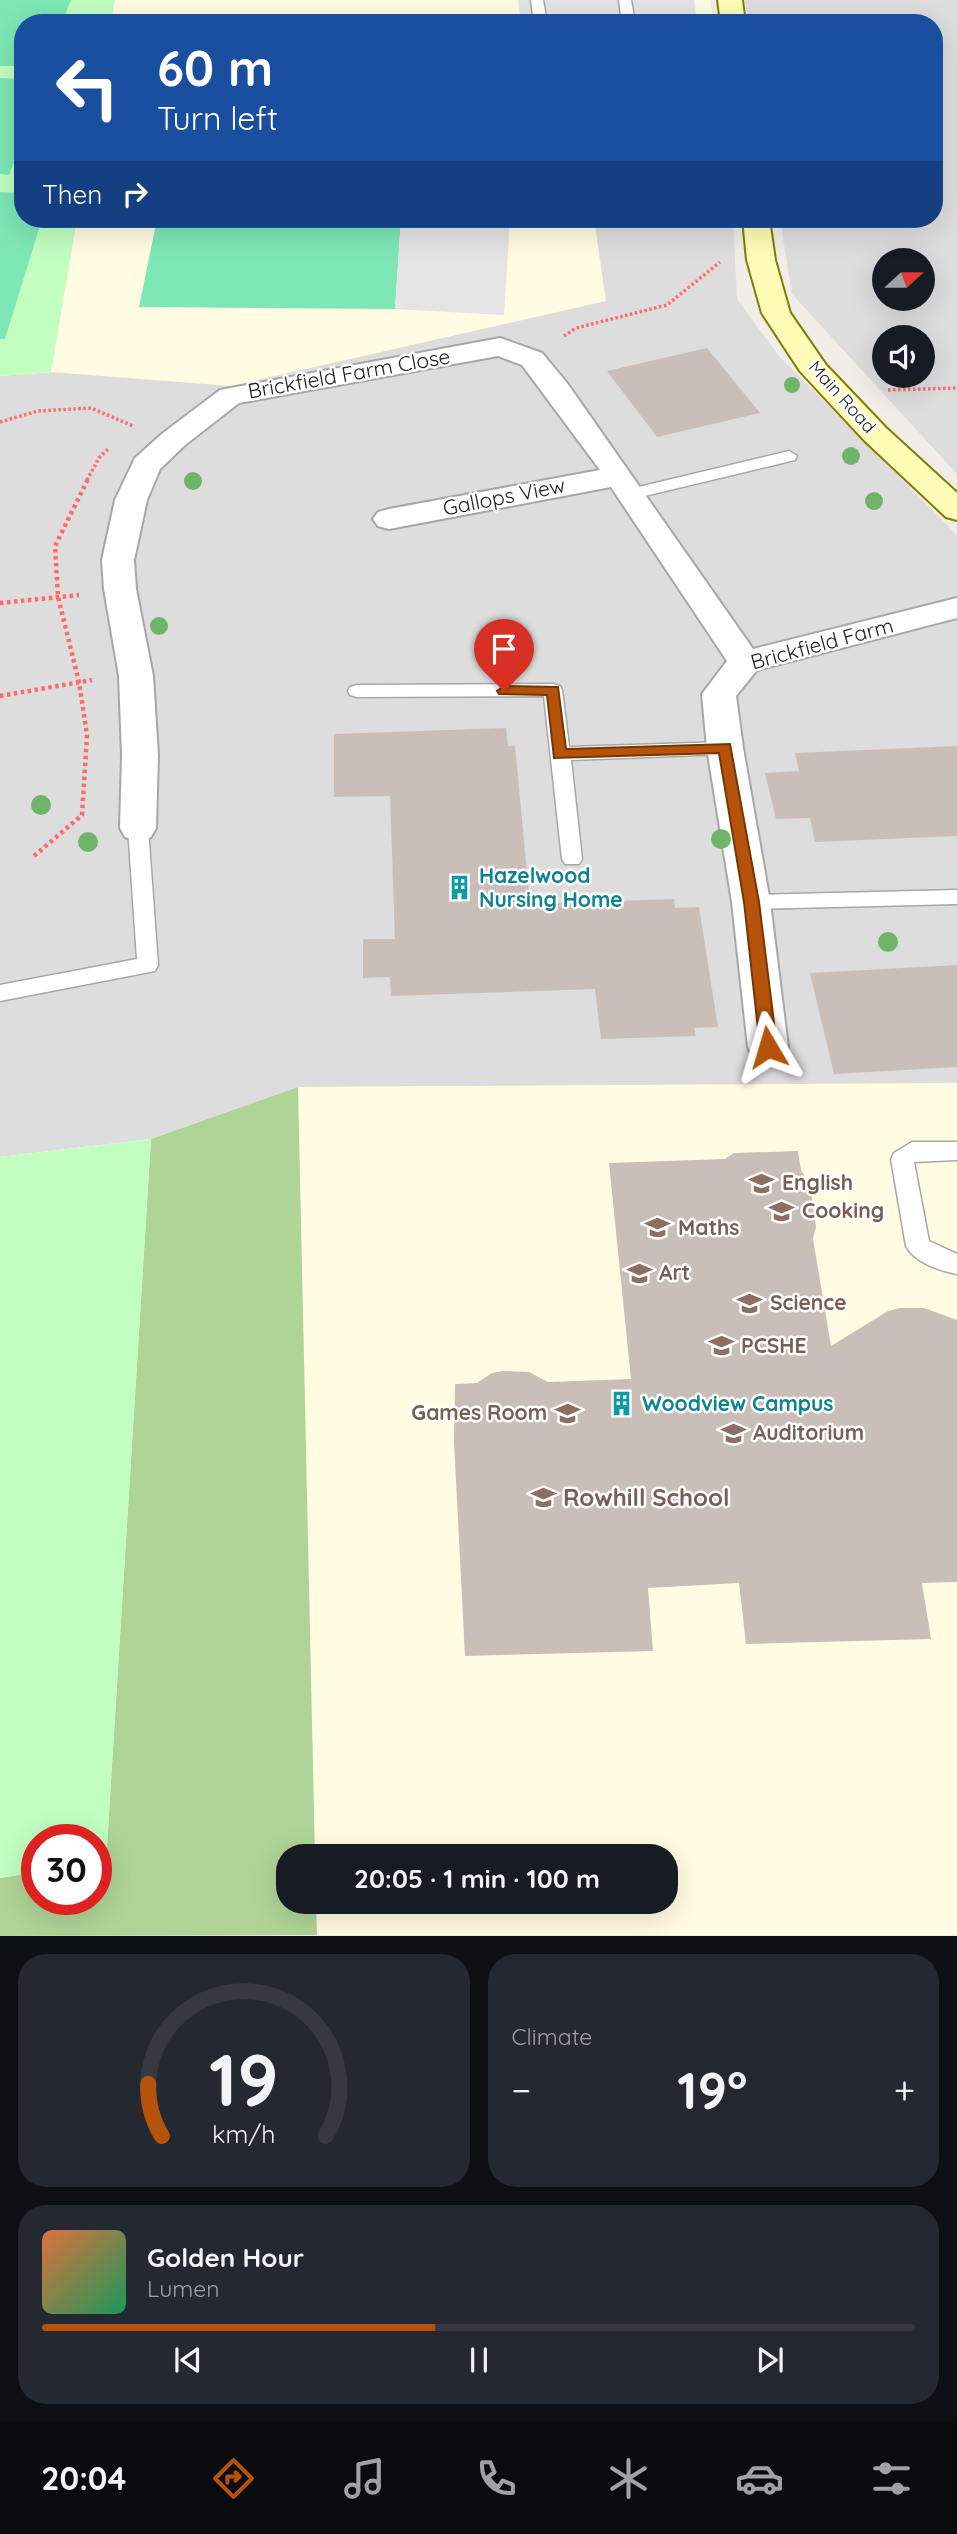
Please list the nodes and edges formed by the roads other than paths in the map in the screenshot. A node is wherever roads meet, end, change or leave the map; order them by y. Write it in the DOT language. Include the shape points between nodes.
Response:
graph roads {
  1 [pos="757,229"];
  2 [pos="789,456"];
  3 [pos="625,485"];
  4 [pos="957,510"];
  5 [pos="389,519"];
  6 [pos="957,608"];
  7 [pos="745,662"];
  8 [pos="357,691"];
  9 [pos="725,748"];
  10 [pos="559,754"];
  11 [pos="138,828"];
  12 [pos="572,859"];
  13 [pos="957,897"];
  14 [pos="751,902"];
  15 [pos="0,993"];
  16 [pos="768,1047"];
  17 [pos="957,1151"];
  18 [pos="957,1264"];
  1 -- 4 [label="main road, Main Road" via="776,313 815,371 875,435"];
  2 -- 3 [label="lane"];
  3 -- 5 [label="street, Gallops View"];
  3 -- 7 [label="street"];
  3 -- 11 [label="street, Brickfield Farm Close" via="532,359 500,347 230,396 146,465 131,500 118,560 136,676"];
  6 -- 7 [label="street, Brickfield Farm"];
  7 -- 9 [label="street, Brickfield Farm" via="719,694"];
  8 -- 10 [label="lane" via="553,691"];
  9 -- 10 [label="lane"];
  9 -- 14 [label="street, Brickfield Farm"];
  10 -- 12 [label="lane"];
  11 -- 15 [label="lane" via="148,965"];
  13 -- 14 [label="lane"];
  14 -- 16 [label="street, Brickfield Farm"];
  17 -- 18 [label="lane" via="912,1152 902,1159 918,1247"];
}
